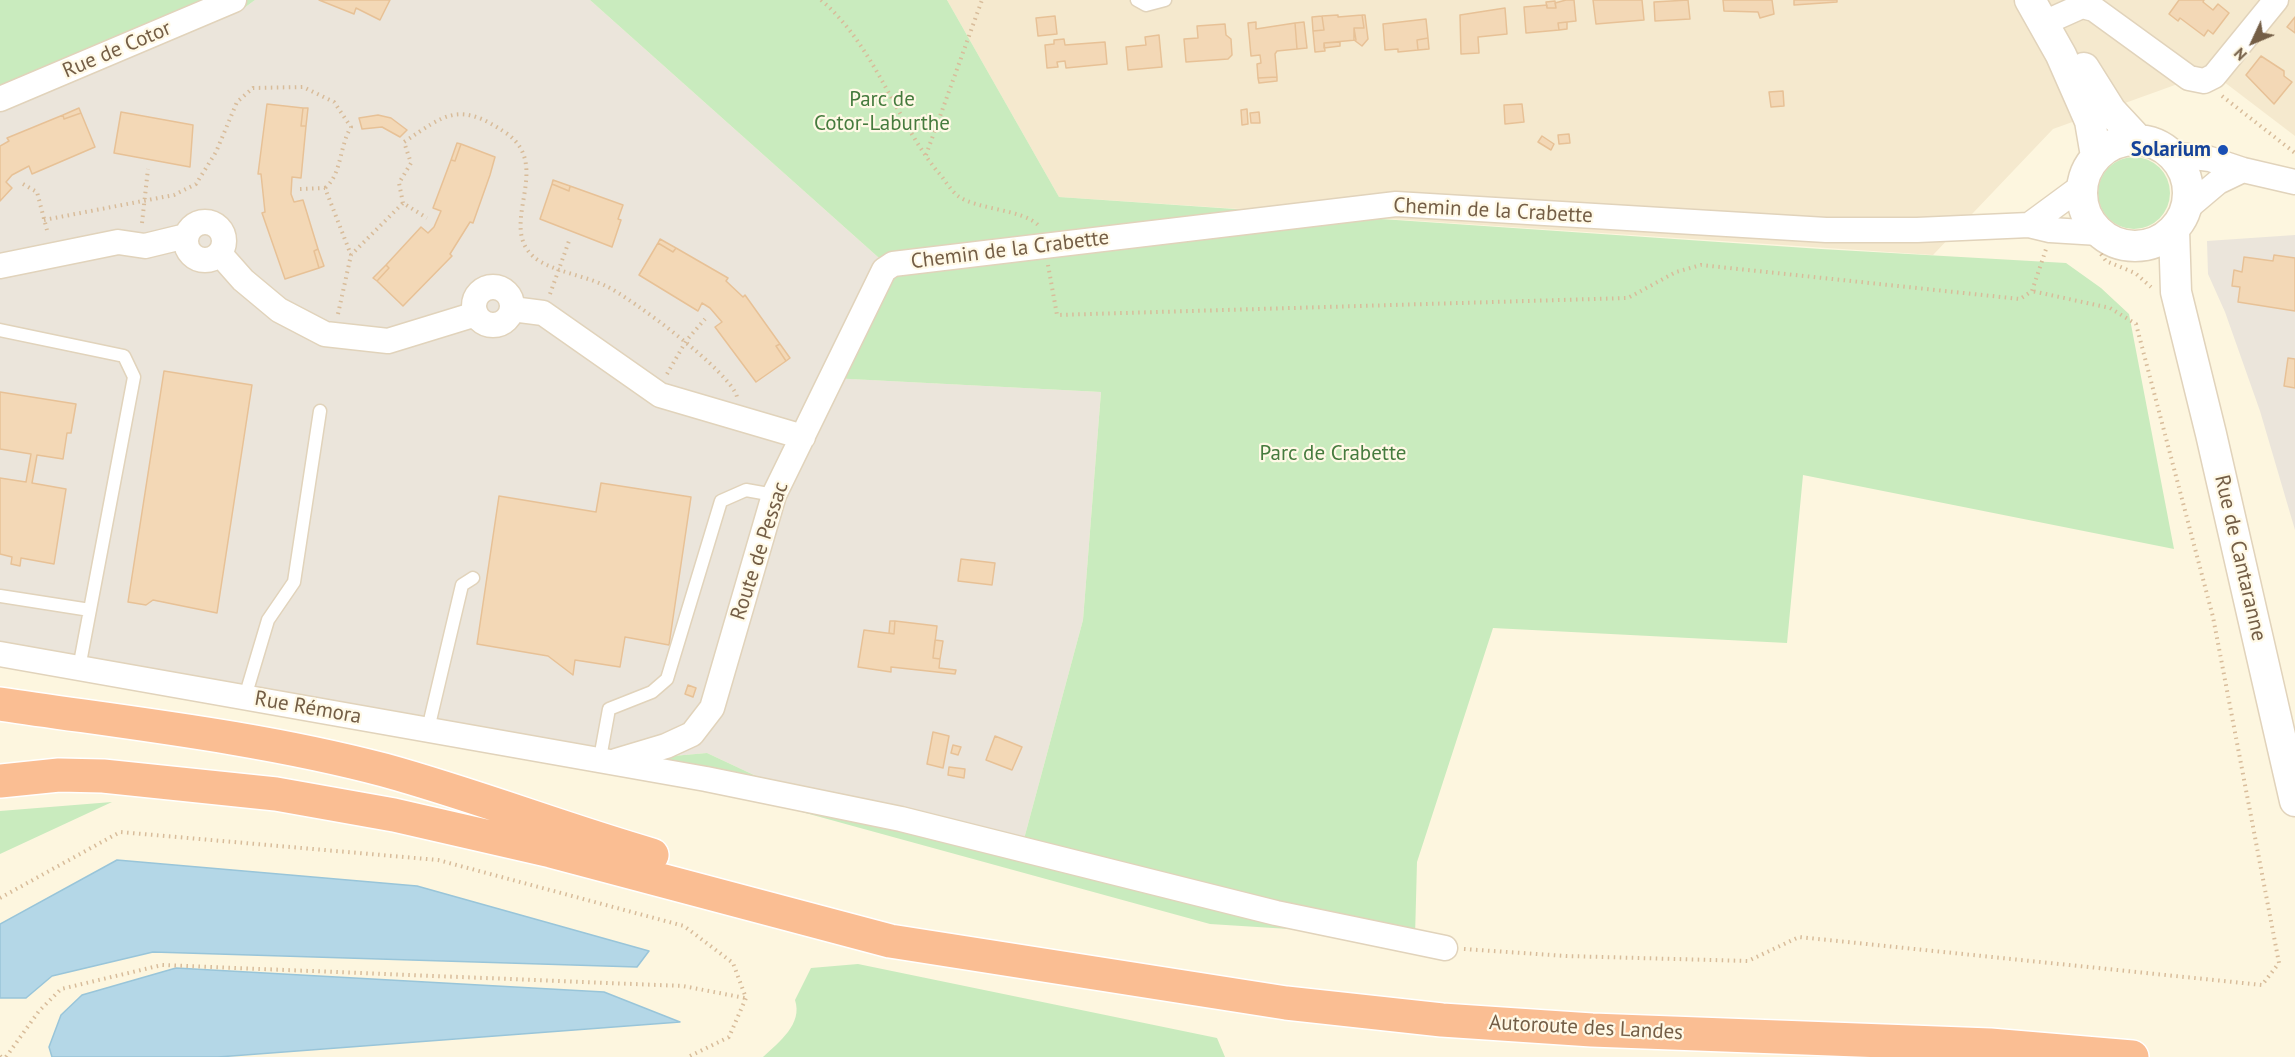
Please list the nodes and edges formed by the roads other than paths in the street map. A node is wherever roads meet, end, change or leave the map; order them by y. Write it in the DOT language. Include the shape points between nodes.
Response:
graph roads {
  1 [pos="234,0"];
  2 [pos="1137,0"];
  3 [pos="1165,0"];
  4 [pos="2276,0"];
  5 [pos="2043,10"];
  6 [pos="0,99"];
  7 [pos="2138,140"];
  8 [pos="2170,154"];
  9 [pos="2096,156"];
  10 [pos="2242,170"];
  11 [pos="2295,182"];
  12 [pos="2082,186"];
  13 [pos="2180,219"];
  14 [pos="2029,225"];
  15 [pos="2111,238"];
  16 [pos="0,266"];
  17 [pos="888,266"];
  18 [pos="2181,315"];
  19 [pos="0,330"];
  20 [pos="320,411"];
  21 [pos="802,437"];
  22 [pos="774,495"];
  23 [pos="473,578"];
  24 [pos="0,596"];
  25 [pos="90,610"];
  26 [pos="0,654"];
  27 [pos="80,668"];
  28 [pos="245,697"];
  29 [pos="0,704"];
  30 [pos="428,729"];
  31 [pos="608,760"];
  32 [pos="0,780"];
  33 [pos="2295,801"];
  34 [pos="1446,948"];
  35 [pos="1044,964"];
  36 [pos="2132,1057"];
  1 -- 6 [label="street, Rue de Cotor"];
  2 -- 3 [label="lane" via="1146,5"];
  4 -- 5 [label="street" via="2214,76 2204,81 2189,78 2094,9 2082,6"];
  5 -- 7 [label="street" via="2098,93"];
  5 -- 9 [label="street" via="2090,121"];
  7 -- 8 [label="street"];
  7 -- 9 [label="street" via="2115,144"];
  8 -- 10 [label="street" via="2210,159"];
  8 -- 13 [label="street" via="2186,179"];
  9 -- 12 [label="street"];
  10 -- 11 [label="street"];
  10 -- 13 [label="street" via="2218,183"];
  12 -- 14 [label="street"];
  12 -- 15 [label="street" via="2088,219"];
  13 -- 15 [label="street" via="2154,243"];
  13 -- 18 [label="street, Rue de Cantaranne" via="2173,269"];
  14 -- 15 [label="street, Chemin de la Crabette"];
  14 -- 17 [label="street, Chemin de la Crabette" via="1826,230 1396,204"];
  15 -- 18 [label="street, Rue de Cantaranne" via="2158,274"];
  16 -- 21 [label="street" via="118,242 145,246 175,239 186,244 194,257 208,260 220,254 243,280 279,310 325,334 388,341 476,314 476,297 488,288 502,290 512,309 543,314 657,393"];
  17 -- 21 [label="street, Route de Pessac"];
  18 -- 33 [label="street, Rue de Cantaranne"];
  19 -- 25 [label="lane" via="124,356 134,377"];
  20 -- 28 [label="lane" via="294,582 268,620"];
  21 -- 22 [label="street, Route de Pessac"];
  22 -- 31 [label="street, Route de Pessac" via="712,708 692,734 666,746"];
  22 -- 31 [label="lane" via="746,490 721,501 667,679 652,692 609,709"];
  23 -- 30 [label="lane" via="462,585"];
  24 -- 25 [label="lane"];
  25 -- 27 [label="lane"];
  26 -- 27 [label="street, Rue Rémora"];
  27 -- 28 [label="street, Rue Rémora"];
  28 -- 30 [label="street, Rue Rémora"];
  29 -- 35 [label="highway" via="217,736 382,770 494,802 624,848"];
  30 -- 31 [label="street, Rue Rémora"];
  31 -- 34 [label="street, Rue Rémora" via="901,819 1276,913"];
  32 -- 35 [label="highway" via="59,775 150,779 276,794 383,813 551,851 890,941"];
  35 -- 36 [label="highway, Autoroute des Landes" via="1206,992 1442,1020 1990,1046"];
}
